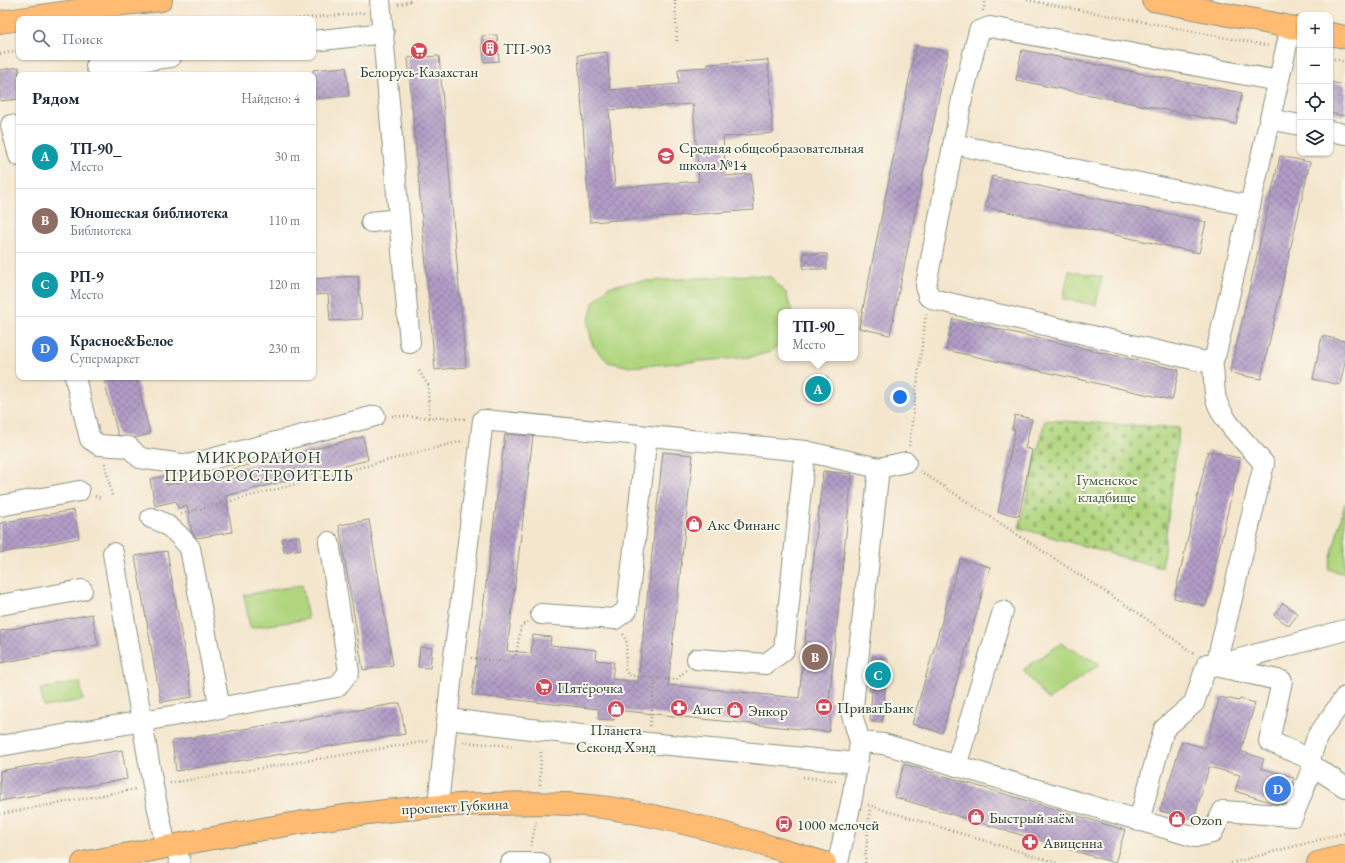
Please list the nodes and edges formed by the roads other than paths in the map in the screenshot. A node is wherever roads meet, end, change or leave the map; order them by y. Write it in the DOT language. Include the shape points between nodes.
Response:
graph roads {
  1 [pos="161,0"];
  2 [pos="1153,0"];
  3 [pos="381,6"];
  4 [pos="87,9"];
  5 [pos="40,16"];
  6 [pos="16,20"];
  7 [pos="0,22"];
  8 [pos="1295,28"];
  9 [pos="384,33"];
  10 [pos="1333,35"];
  11 [pos="1345,37"];
  12 [pos="316,41"];
  13 [pos="146,60"];
  14 [pos="96,66"];
  15 [pos="1278,81"];
  16 [pos="1270,119"];
  17 [pos="1297,124"];
  18 [pos="10,125"];
  19 [pos="1333,132"];
  20 [pos="1345,134"];
  21 [pos="954,144"];
  22 [pos="16,146"];
  23 [pos="1250,206"];
  24 [pos="399,219"];
  25 [pos="371,222"];
  26 [pos="410,342"];
  27 [pos="1212,362"];
  28 [pos="76,380"];
  29 [pos="376,416"];
  30 [pos="648,436"];
  31 [pos="805,451"];
  32 [pos="906,462"];
  33 [pos="879,468"];
  34 [pos="79,491"];
  35 [pos="0,506"];
  36 [pos="155,519"];
  37 [pos="329,542"];
  38 [pos="113,553"];
  39 [pos="82,590"];
  40 [pos="0,605"];
  41 [pos="1003,611"];
  42 [pos="541,614"];
  43 [pos="1345,630"];
  44 [pos="697,659"];
  45 [pos="1211,665"];
  46 [pos="1345,697"];
  47 [pos="220,709"];
  48 [pos="448,719"];
  49 [pos="143,722"];
  50 [pos="860,742"];
  51 [pos="0,746"];
  52 [pos="857,763"];
  53 [pos="1312,763"];
  54 [pos="956,766"];
  55 [pos="1345,787"];
  56 [pos="438,805"];
  57 [pos="1139,821"];
  58 [pos="174,852"];
  59 [pos="1345,856"];
  60 [pos="83,863"];
  61 [pos="825,863"];
  62 [pos="838,863"];
  63 [pos="1318,863"];
  1 -- 4 [label="main road"];
  2 -- 8 [label="main road"];
  3 -- 9 [label="lane"];
  4 -- 5 [label="main road"];
  6 -- 7 [label="main road"];
  8 -- 15 [label="lane" via="1286,49"];
  9 -- 12 [label="lane"];
  9 -- 24 [label="lane"];
  10 -- 11 [label="main road"];
  13 -- 14 [label="lane"];
  15 -- 16 [label="lane"];
  15 -- 21 [label="lane" via="990,27 979,32 963,94"];
  16 -- 17 [label="lane"];
  16 -- 23 [label="lane"];
  18 -- 22 [label="lane"];
  19 -- 20 [label="lane"];
  21 -- 23 [label="lane"];
  21 -- 27 [label="lane" via="926,285 928,296"];
  23 -- 27 [label="lane"];
  24 -- 25 [label="lane"];
  24 -- 26 [label="lane"];
  27 -- 45 [label="lane" via="1216,398 1226,422 1264,464"];
  28 -- 29 [label="lane" via="90,439 99,445 129,447 140,458 188,465"];
  30 -- 31 [label="lane"];
  30 -- 42 [label="lane" via="627,610 615,619"];
  30 -- 48 [label="lane" via="482,428"];
  31 -- 33 [label="lane"];
  31 -- 44 [label="lane" via="784,650 766,664"];
  32 -- 33 [label="lane"];
  33 -- 50 [label="lane" via="852,715"];
  34 -- 35 [label="lane"];
  36 -- 47 [label="lane" via="178,534 190,548"];
  37 -- 47 [label="lane" via="349,672 337,687"];
  38 -- 49 [label="lane"];
  39 -- 40 [label="lane"];
  41 -- 54 [label="lane"];
  43 -- 45 [label="lane"];
  45 -- 53 [label="lane" via="1282,681 1269,741"];
  45 -- 57 [label="lane" via="1194,703 1164,729"];
  46 -- 53 [label="lane" via="1317,737"];
  47 -- 49 [label="lane"];
  48 -- 52 [label="lane" via="648,743"];
  48 -- 56 [label="lane"];
  49 -- 51 [label="lane"];
  49 -- 58 [label="lane" via="153,786"];
  50 -- 52 [label="lane"];
  50 -- 54 [label="lane" via="884,744"];
  52 -- 62 [label="lane"];
  53 -- 55 [label="lane"];
  53 -- 57 [label="lane" via="1293,816 1222,812 1212,833 1195,837"];
  54 -- 57 [label="lane"];
  56 -- 58 [label="main road, проспект Губкина" via="367,813"];
  56 -- 61 [label="main road, проспект Губкина" via="539,802 607,808 654,816"];
  58 -- 60 [label="main road, проспект Губкина"];
  59 -- 63 [label="main road"];
}
